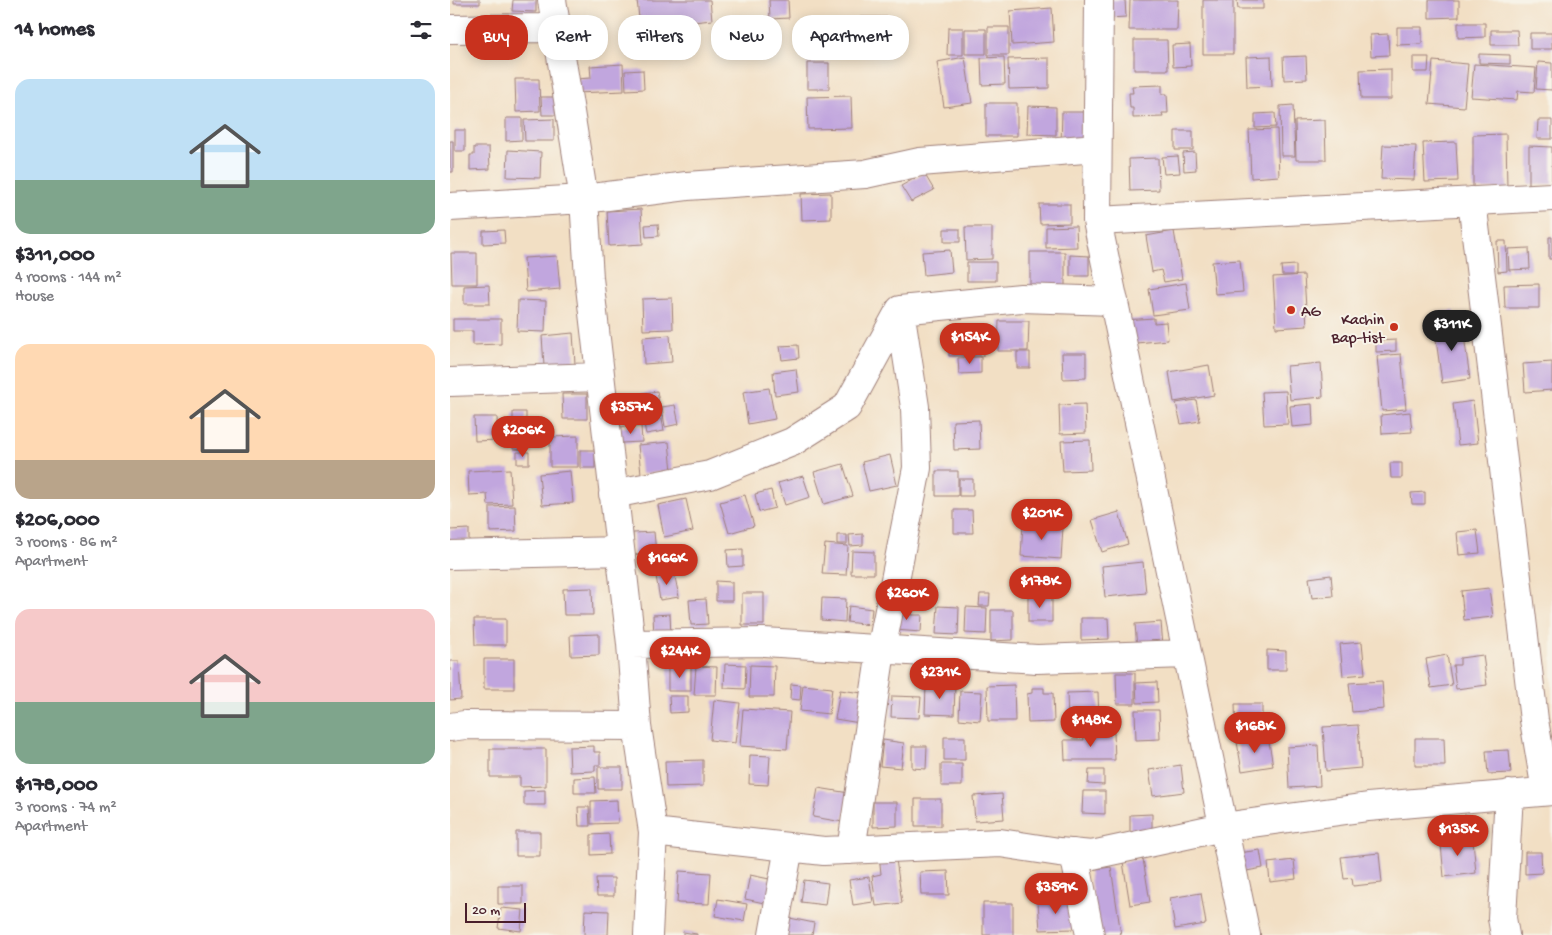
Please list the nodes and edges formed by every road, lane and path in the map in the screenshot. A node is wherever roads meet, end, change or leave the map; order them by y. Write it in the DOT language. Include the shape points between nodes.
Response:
graph roads {
  1 [pos="552,0"];
  2 [pos="1099,0"];
  3 [pos="554,15"];
  4 [pos="538,28"];
  5 [pos="450,29"];
  6 [pos="560,60"];
  7 [pos="1097,148"];
  8 [pos="1552,197"];
  9 [pos="584,199"];
  10 [pos="1472,201"];
  11 [pos="450,207"];
  12 [pos="1097,221"];
  13 [pos="1114,302"];
  14 [pos="900,310"];
  15 [pos="599,377"];
  16 [pos="450,382"];
  17 [pos="613,494"];
  18 [pos="620,551"];
  19 [pos="450,555"];
  20 [pos="631,644"];
  21 [pos="881,651"];
  22 [pos="1186,654"];
  23 [pos="637,726"];
  24 [pos="450,727"];
  25 [pos="1549,791"];
  26 [pos="1509,794"];
  27 [pos="1224,827"];
  28 [pos="653,832"];
  29 [pos="789,847"];
  30 [pos="851,850"];
  31 [pos="1074,853"];
  32 [pos="648,935"];
  33 [pos="773,935"];
  34 [pos="1090,935"];
  35 [pos="1246,935"];
  36 [pos="1505,935"];
  1 -- 3 [label="street"];
  2 -- 7 [label="street"];
  4 -- 5 [label="street"];
  6 -- 9 [label="street"];
  7 -- 9 [label="street" via="920,162 866,174 687,186"];
  7 -- 12 [label="street"];
  8 -- 10 [label="street"];
  9 -- 11 [label="street"];
  9 -- 15 [label="street"];
  10 -- 12 [label="street"];
  10 -- 25 [label="street" via="1534,720"];
  12 -- 13 [label="street"];
  13 -- 14 [label="street" via="1021,298"];
  13 -- 22 [label="street"];
  14 -- 17 [label="street" via="847,407 792,442 710,475"];
  14 -- 21 [label="street" via="915,407 917,468"];
  15 -- 16 [label="street"];
  15 -- 17 [label="street"];
  17 -- 18 [label="street"];
  18 -- 19 [label="street"];
  18 -- 20 [label="street"];
  20 -- 21 [label="street" via="764,642"];
  20 -- 23 [label="street"];
  21 -- 22 [label="street" via="1037,659"];
  21 -- 30 [label="street"];
  22 -- 27 [label="street"];
  23 -- 24 [label="street"];
  23 -- 28 [label="street"];
  25 -- 26 [label="street"];
  26 -- 27 [label="street" via="1368,807"];
  26 -- 36 [label="street" via="1502,918"];
  27 -- 31 [label="street" via="1092,855"];
  27 -- 35 [label="street"];
  28 -- 29 [label="street"];
  28 -- 32 [label="street"];
  29 -- 30 [label="street"];
  29 -- 33 [label="street"];
  30 -- 31 [label="street" via="1000,843"];
  31 -- 34 [label="street"];
}
